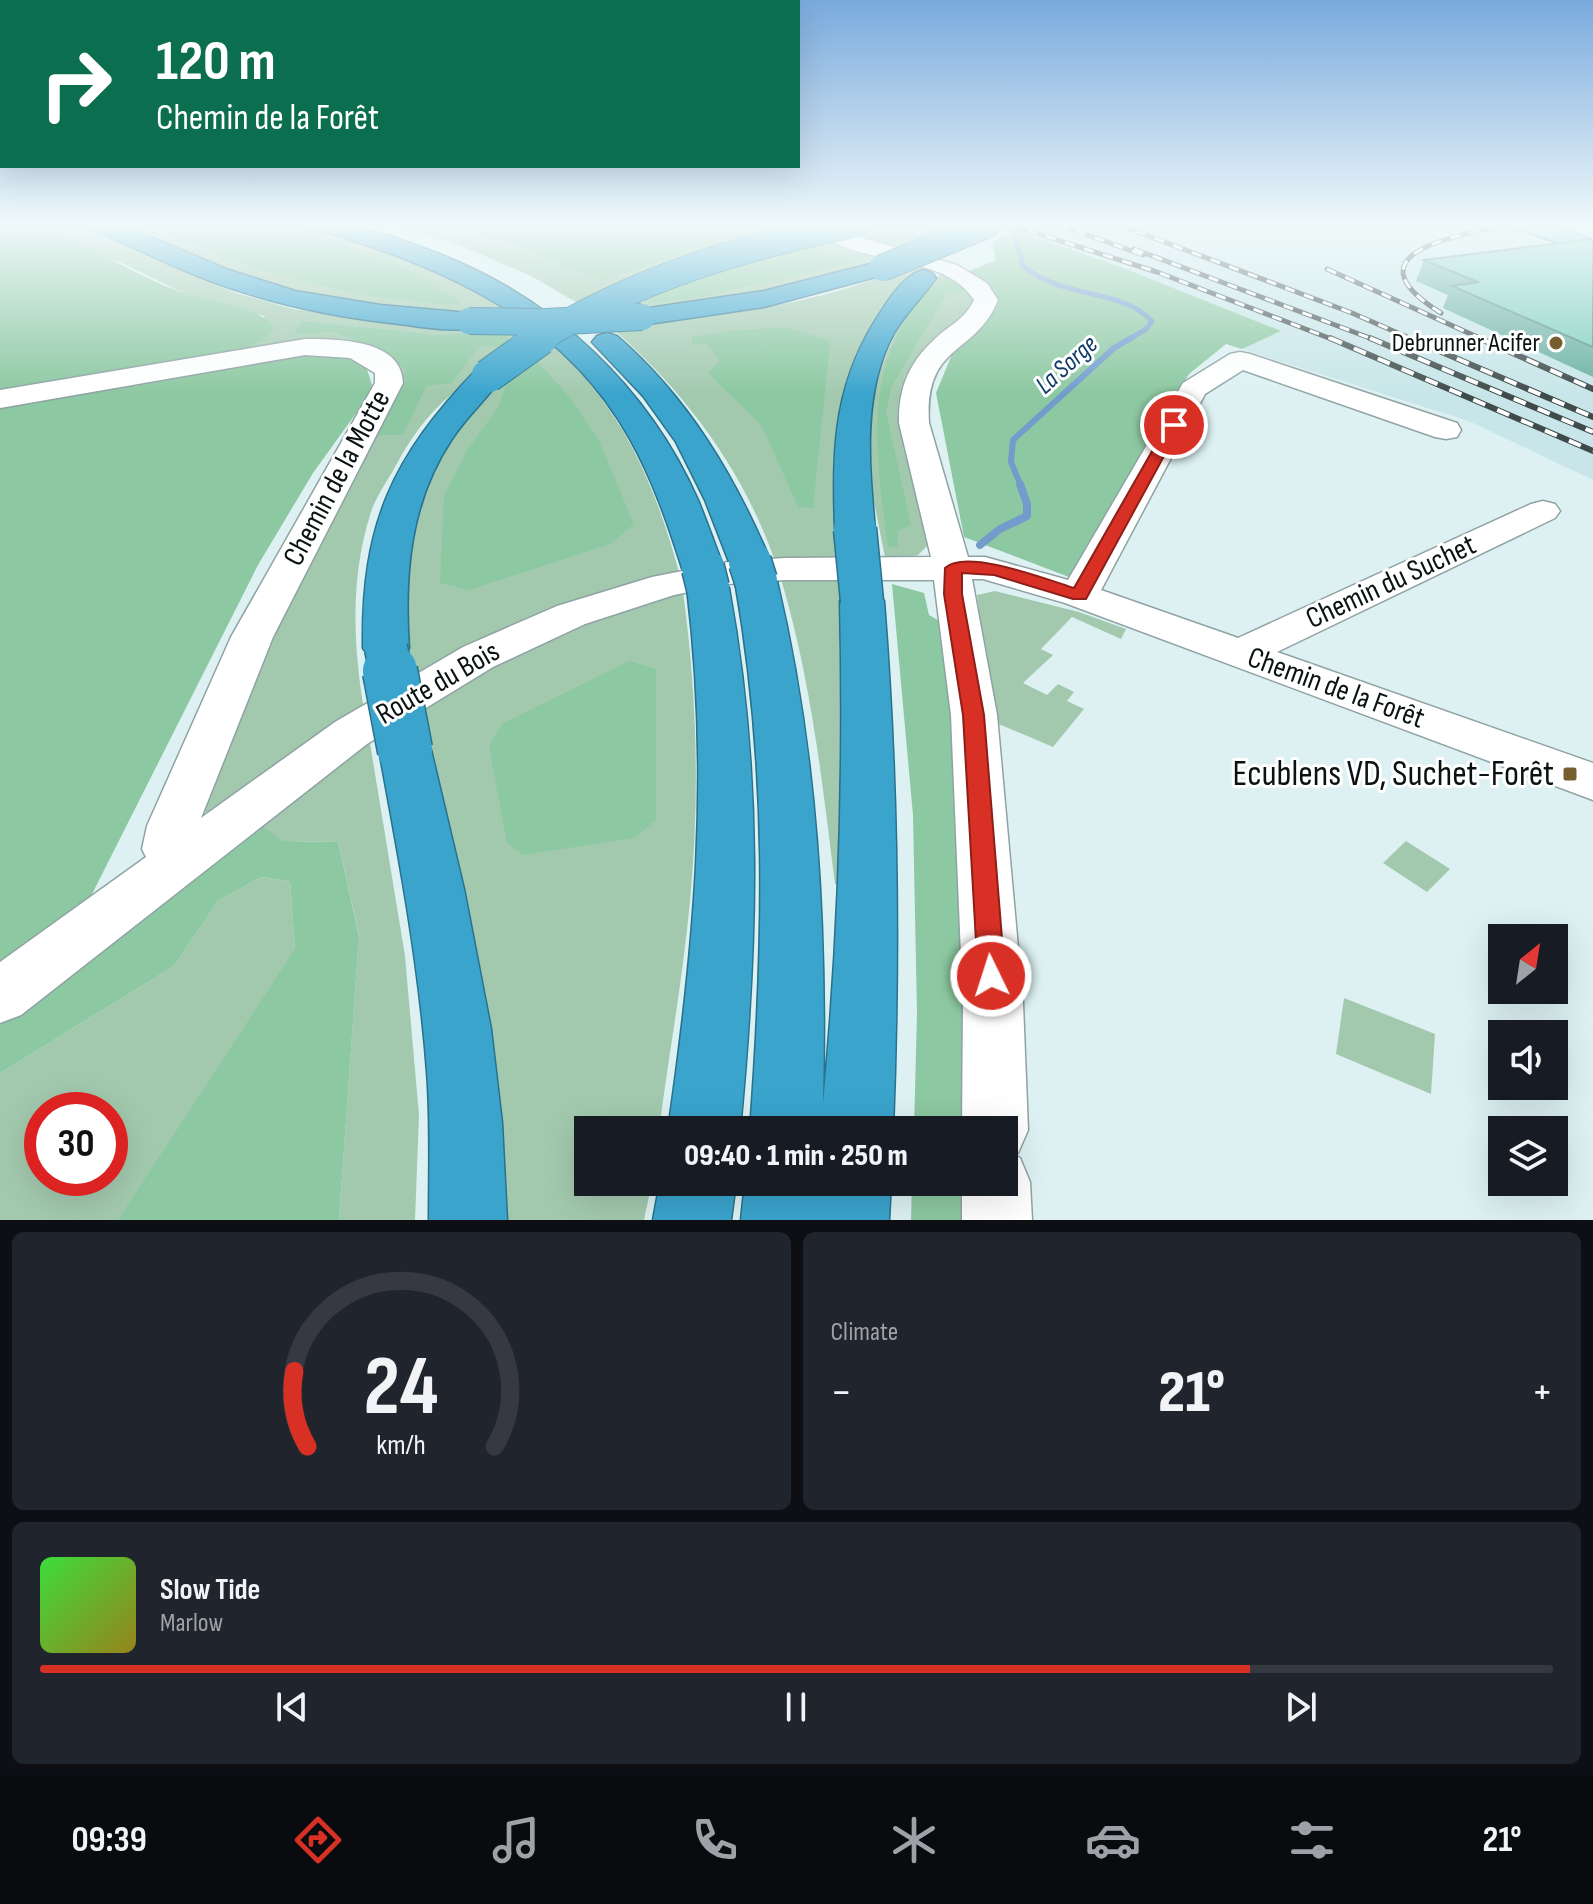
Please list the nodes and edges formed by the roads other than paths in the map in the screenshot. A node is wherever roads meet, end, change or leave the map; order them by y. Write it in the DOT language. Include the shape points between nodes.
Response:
graph roads {
  1 [pos="233,281"];
  2 [pos="477,281"];
  3 [pos="516,281"];
  4 [pos="647,281"];
  5 [pos="836,281"];
  6 [pos="920,281"];
  7 [pos="968,281"];
  8 [pos="0,399"];
  9 [pos="1446,430"];
  10 [pos="1543,511"];
  11 [pos="953,568"];
  12 [pos="729,575"];
  13 [pos="1079,595"];
  14 [pos="1240,653"];
  15 [pos="1593,782"];
  16 [pos="176,863"];
  17 [pos="0,996"];
  18 [pos="705,1116"];
  19 [pos="787,1116"];
  20 [pos="858,1116"];
  21 [pos="995,1116"];
  22 [pos="696,1196"];
  23 [pos="782,1196"];
  24 [pos="852,1196"];
  25 [pos="996,1196"];
  26 [pos="468,1220"];
  27 [pos="692,1220"];
  28 [pos="780,1220"];
  29 [pos="850,1220"];
  30 [pos="997,1220"];
  1 -- 5 [label="highway, bridge" via="354,311 546,322 642,317 779,297"];
  2 -- 12 [label="highway" via="529,312 581,353 621,396 663,460 691,526"];
  3 -- 12 [label="highway" via="612,346 686,430 721,491"];
  4 -- 26 [label="highway, bridge" via="556,326 488,376 443,423 407,486 387,554 386,648 454,1010 466,1121"];
  6 -- 20 [label="highway, bridge" via="879,333 859,384 851,446 870,756 870,876"];
  7 -- 11 [label="street" via="977,286 986,304 933,355 921,371 913,401 914,423"];
  8 -- 16 [label="street, Chemin de la Motte" via="305,347 354,351 378,360 389,372 386,390 242,659 172,826 168,849"];
  9 -- 13 [label="street" via="1240,360 1193,389"];
  10 -- 14 [label="street, Chemin du Suchet"];
  11 -- 13 [label="street, Chemin de la Forêt" via="995,569"];
  11 -- 16 [label="street, Route du Bois" via="728,573 666,585 571,615 478,657 351,733"];
  11 -- 21 [label="street" via="974,715 993,1003"];
  12 -- 18 [label="highway" via="722,951"];
  12 -- 19 [label="highway" via="779,696 790,807 793,950"];
  13 -- 14 [label="street, Chemin de la Forêt"];
  14 -- 15 [label="street, Chemin de la Forêt"];
  16 -- 17 [label="street, Route du Bois"];
  22 -- 27 [label="highway"];
  23 -- 28 [label="highway"];
  24 -- 29 [label="highway"];
  25 -- 30 [label="street"];
}
